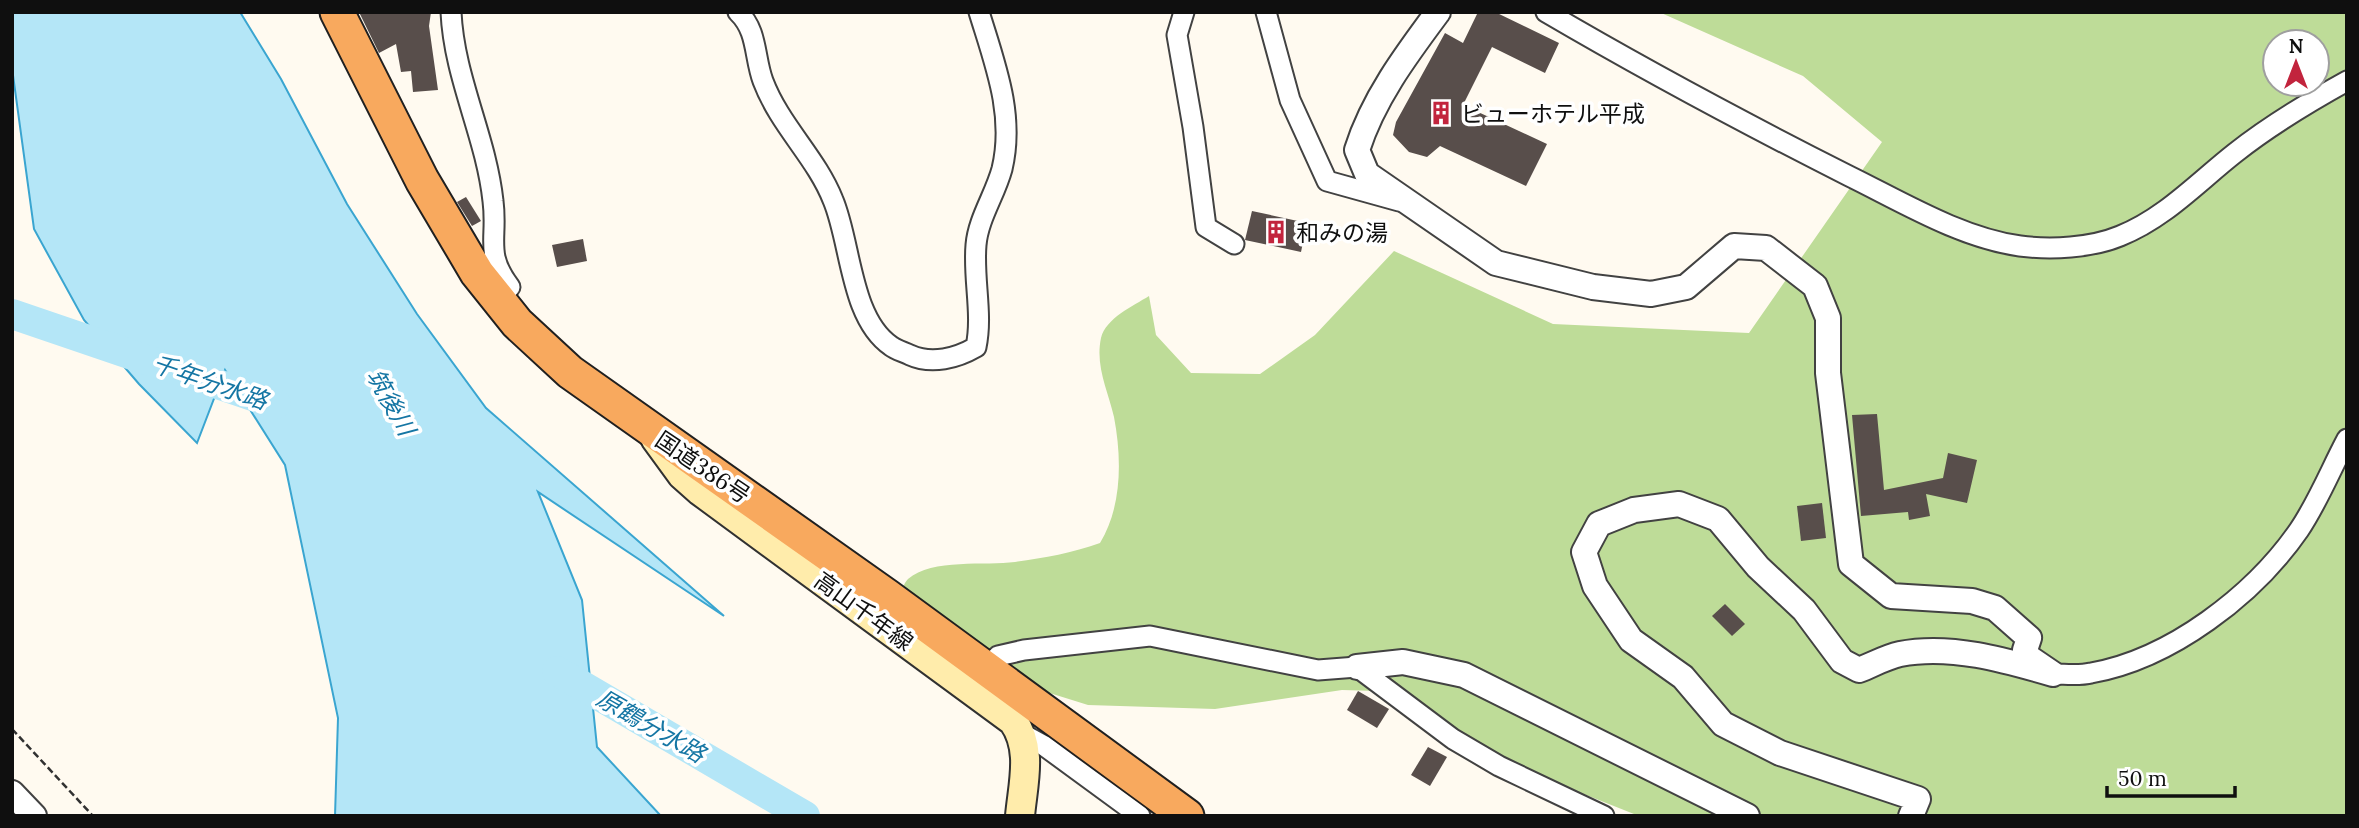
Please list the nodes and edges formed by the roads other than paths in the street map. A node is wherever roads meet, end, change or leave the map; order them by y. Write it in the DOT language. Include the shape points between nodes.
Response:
graph roads {
  1 [pos="337,12"];
  2 [pos="451,12"];
  3 [pos="738,12"];
  4 [pos="979,12"];
  5 [pos="1184,12"];
  6 [pos="1266,12"];
  7 [pos="1438,12"];
  8 [pos="1546,12"];
  9 [pos="2347,81"];
  10 [pos="1410,204"];
  11 [pos="1234,244"];
  12 [pos="498,300"];
  13 [pos="649,429"];
  14 [pos="2347,439"];
  15 [pos="1357,667"];
  16 [pos="985,671"];
  17 [pos="2053,674"];
  18 [pos="1024,741"];
  19 [pos="12,793"];
  20 [pos="34,816"];
  21 [pos="1020,816"];
  22 [pos="1140,816"];
  23 [pos="1186,816"];
  24 [pos="1604,816"];
  25 [pos="1747,816"];
  26 [pos="1910,816"];
  1 -- 12 [label="highway, 国道386号" via="422,180"];
  2 -- 12 [label="street" via="460,76 493,197 493,258 510,287"];
  3 -- 4 [label="street" via="753,33 762,79 783,124 832,197 860,299 875,328 890,346 917,358 937,359 960,356 976,347 976,242 1008,138 1006,106"];
  5 -- 11 [label="street" via="1177,35 1206,227"];
  6 -- 10 [label="street" via="1290,100 1327,181"];
  7 -- 10 [label="street" via="1367,118 1357,150 1367,174"];
  8 -- 9 [label="street" via="1712,106 1910,206 1978,235 2020,246 2081,246 2119,237 2150,221 2236,152"];
  10 -- 17 [label="street" via="1496,263 1593,287 1651,295 1686,287 1734,246 1766,248 1815,286 1828,318 1828,373 1851,564 1891,596 1972,601 1995,608 2029,638 2028,657"];
  12 -- 13 [label="highway, 国道386号" via="570,372"];
  13 -- 16 [label="highway, 国道386号"];
  13 -- 18 [label="main road, 高山千年線" via="682,475 700,491 999,708"];
  14 -- 17 [label="street" via="2301,527 2276,562 2234,604 2138,658 2091,674"];
  15 -- 16 [label="street" via="1318,670 1150,636 1024,650 998,656"];
  15 -- 24 [label="street" via="1453,739"];
  15 -- 25 [label="street" via="1403,662 1464,675"];
  16 -- 23 [label="highway, 国道386号"];
  17 -- 26 [label="street" via="2001,659 1935,651 1898,654 1859,670 1842,662 1804,610 1758,567 1718,519 1679,503 1634,510 1599,524 1584,552 1595,586 1631,640 1683,677 1723,724 1780,753 1918,799"];
  18 -- 21 [label="main road"];
  18 -- 22 [label="street" via="1043,745"];
  19 -- 20 [label="street"];
}
